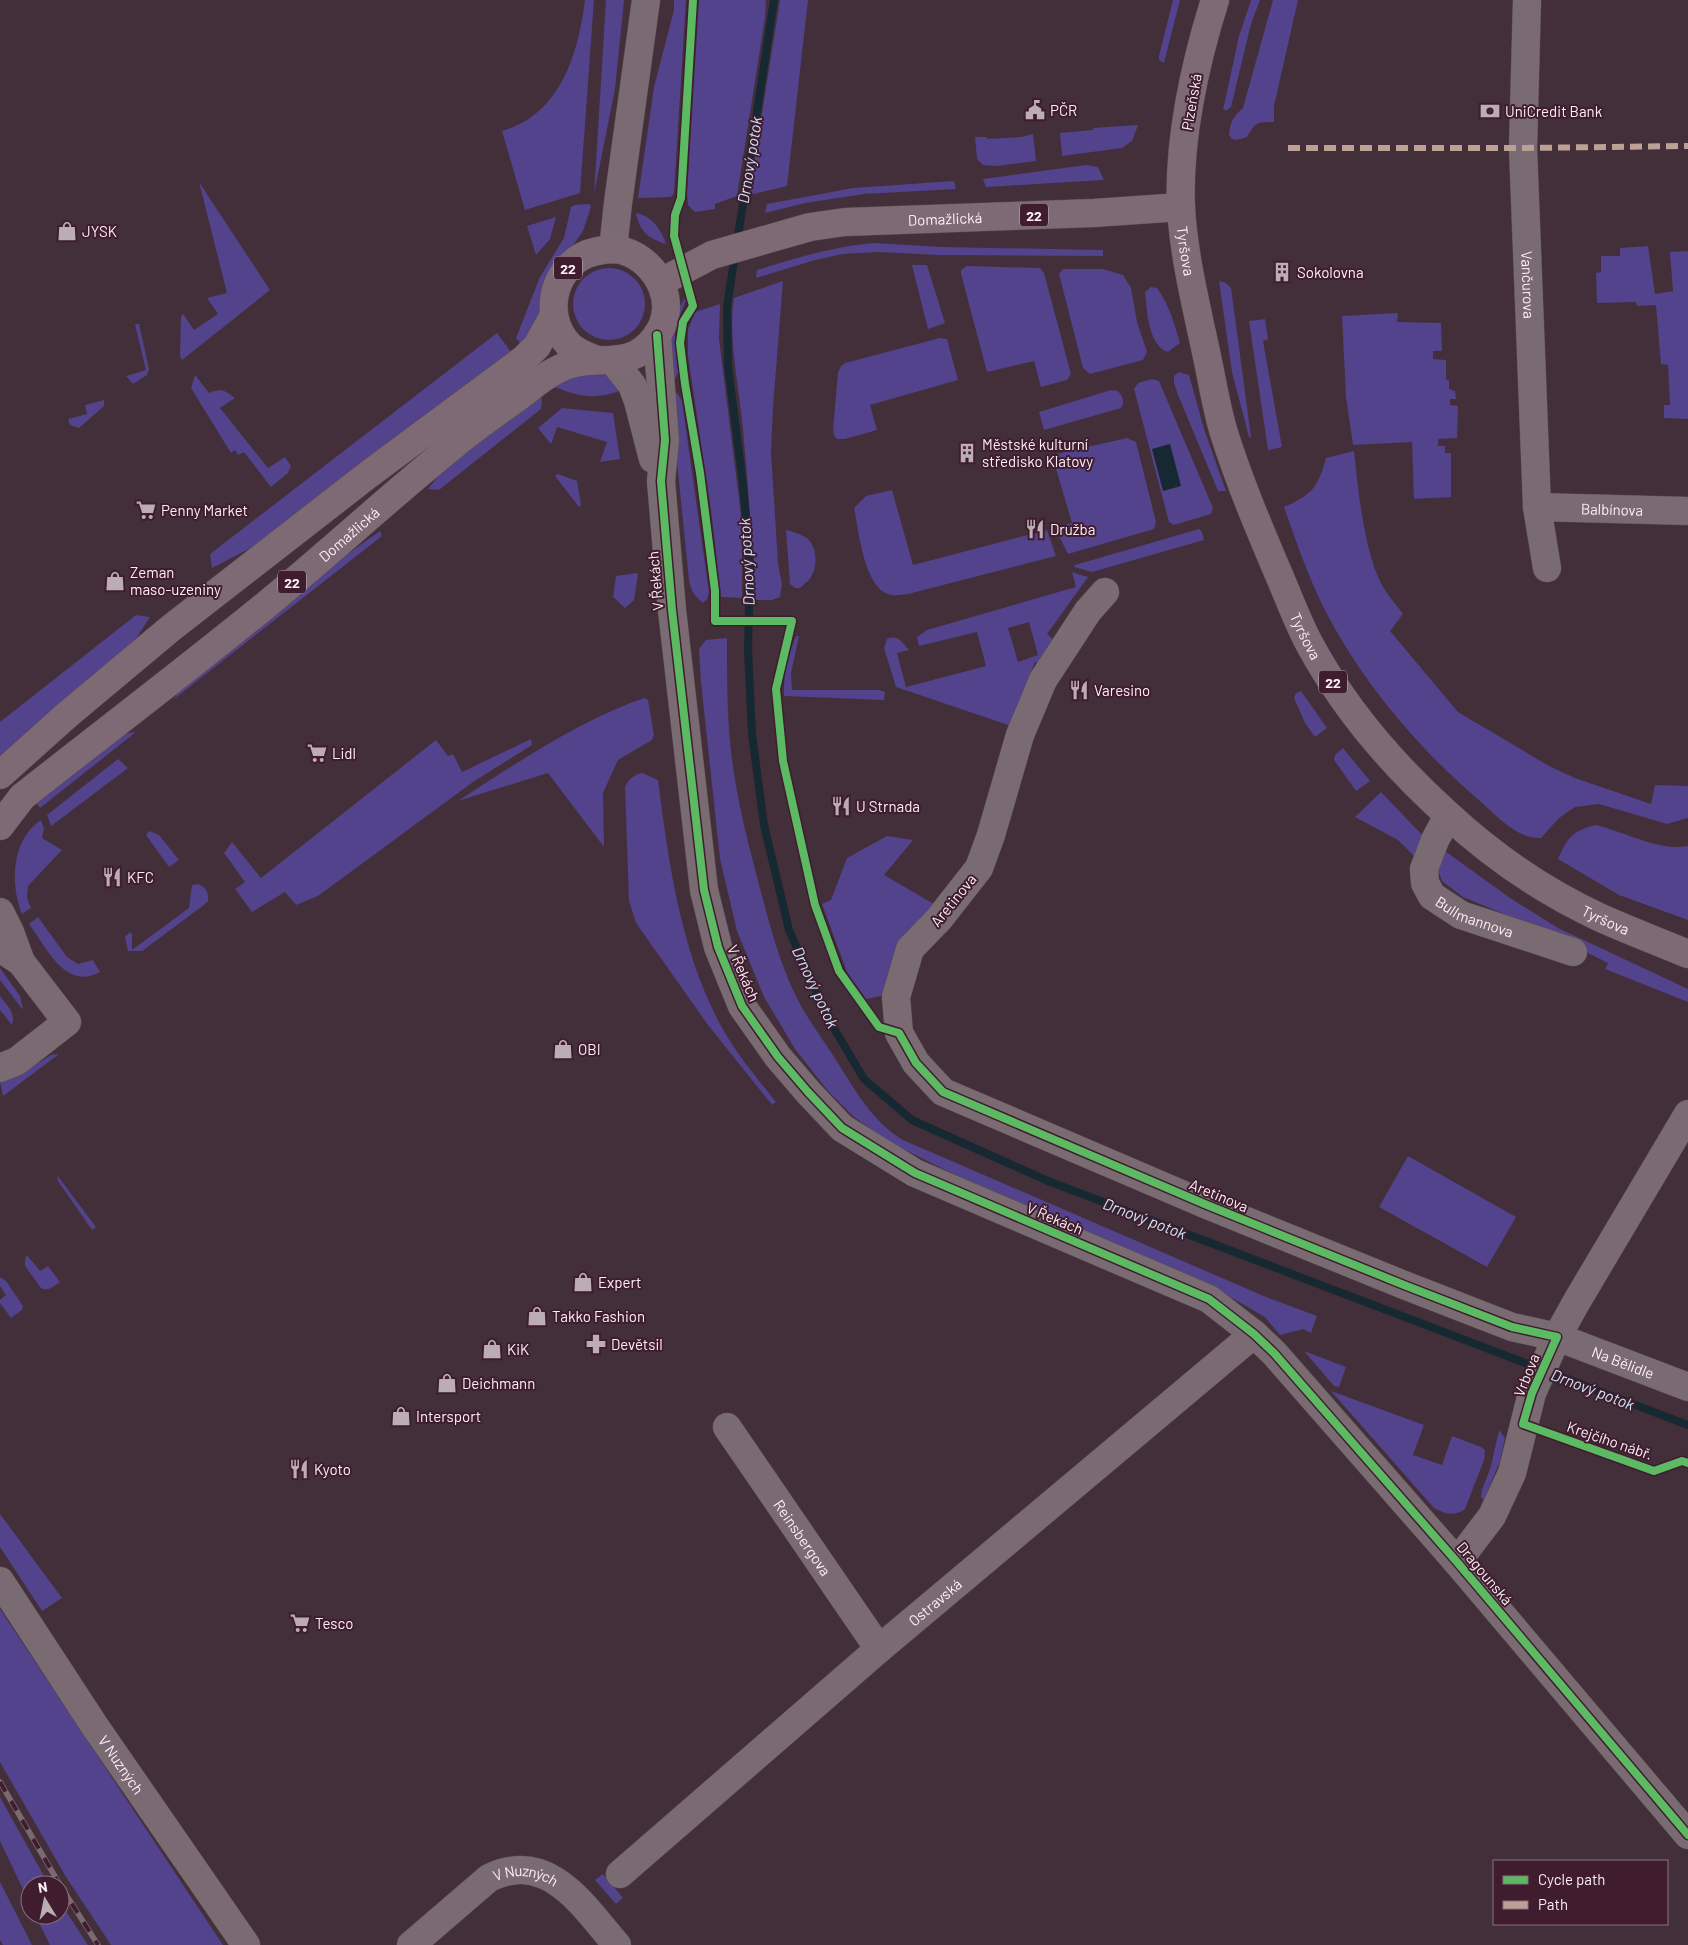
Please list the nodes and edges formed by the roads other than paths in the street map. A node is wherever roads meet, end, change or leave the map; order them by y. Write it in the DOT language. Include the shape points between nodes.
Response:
graph roads {
  1 [pos="646,0"];
  2 [pos="1215,0"];
  3 [pos="1527,0"];
  4 [pos="1181,207"];
  5 [pos="614,249"];
  6 [pos="661,282"];
  7 [pos="554,315"];
  8 [pos="658,335"];
  9 [pos="605,361"];
  10 [pos="661,481"];
  11 [pos="1537,507"];
  12 [pos="1688,511"];
  13 [pos="1546,568"];
  14 [pos="1105,592"];
  15 [pos="0,775"];
  16 [pos="1448,816"];
  17 [pos="0,826"];
  18 [pos="0,912"];
  19 [pos="1573,952"];
  20 [pos="1688,954"];
  21 [pos="10,955"];
  22 [pos="0,1068"];
  23 [pos="1688,1114"];
  24 [pos="1254,1334"];
  25 [pos="1554,1344"];
  26 [pos="1688,1387"];
  27 [pos="727,1427"];
  28 [pos="1458,1562"];
  29 [pos="0,1581"];
  30 [pos="878,1649"];
  31 [pos="1688,1835"];
  32 [pos="620,1874"];
  33 [pos="246,1945"];
  34 [pos="411,1945"];
  35 [pos="617,1945"];
  1 -- 5 [label="street"];
  2 -- 4 [label="main road, Plzeňská" via="1192,89"];
  3 -- 11 [label="street, Vančurova" via="1523,148"];
  4 -- 6 [label="main road, Domažlická / 22" via="845,222 810,227 712,255"];
  4 -- 16 [label="main road, Tyršova / 22" via="1193,292 1223,430 1278,574 1310,645 1343,698 1408,777"];
  5 -- 6 [label="main road, Domažlická / 22" via="639,257"];
  5 -- 7 [label="main road, Domažlická / 22" via="588,253 572,263 560,278 554,296"];
  6 -- 8 [label="main road, Domažlická / 22" via="666,309"];
  7 -- 9 [label="main road, Domažlická / 22" via="559,331 569,344 582,354"];
  7 -- 15 [label="main road, Domažlická / 22" via="537,346 524,359 170,628"];
  8 -- 9 [label="main road, Domažlická / 22" via="646,349 630,358"];
  8 -- 10 [label="street, V Řekách" via="665,440"];
  9 -- 10 [label="street, V Řekách" via="632,385"];
  9 -- 17 [label="main road, Domažlická / 22" via="570,365 540,380 457,442 262,608 22,797"];
  10 -- 24 [label="street, V Řekách" via="672,610 704,890 718,947 742,1006 778,1056 842,1128 915,1173 1210,1299"];
  11 -- 12 [label="street, Balbínova"];
  11 -- 13 [label="street, Vančurova"];
  14 -- 25 [label="street, Aretinova" via="1088,610 1043,680 1020,735 979,868 939,919 910,949 896,997 899,1033 916,1063 944,1092 1189,1197"];
  16 -- 19 [label="street, Bullmannova" via="1424,869 1425,883 1432,896 1461,915"];
  16 -- 20 [label="main road, Tyršova / 22" via="1502,859 1552,892 1601,918"];
  18 -- 21 [label="street" via="10,932"];
  21 -- 22 [label="street" via="67,1022 17,1061"];
  23 -- 25 [label="street, Vrbova"];
  24 -- 28 [label="street, Dragounská"];
  24 -- 30 [label="street, Ostravská"];
  25 -- 26 [label="street, Na Bělidle"];
  25 -- 28 [label="street, Vrbova" via="1532,1393 1512,1473 1492,1516"];
  27 -- 30 [label="street, Reinsbergova"];
  28 -- 31 [label="street, Dragounská"];
  29 -- 33 [label="street, V Nuzných" via="94,1725"];
  30 -- 32 [label="street, Ostravská"];
  34 -- 35 [label="street, V Nuzných" via="489,1878 518,1870 549,1876 571,1893"];
}
